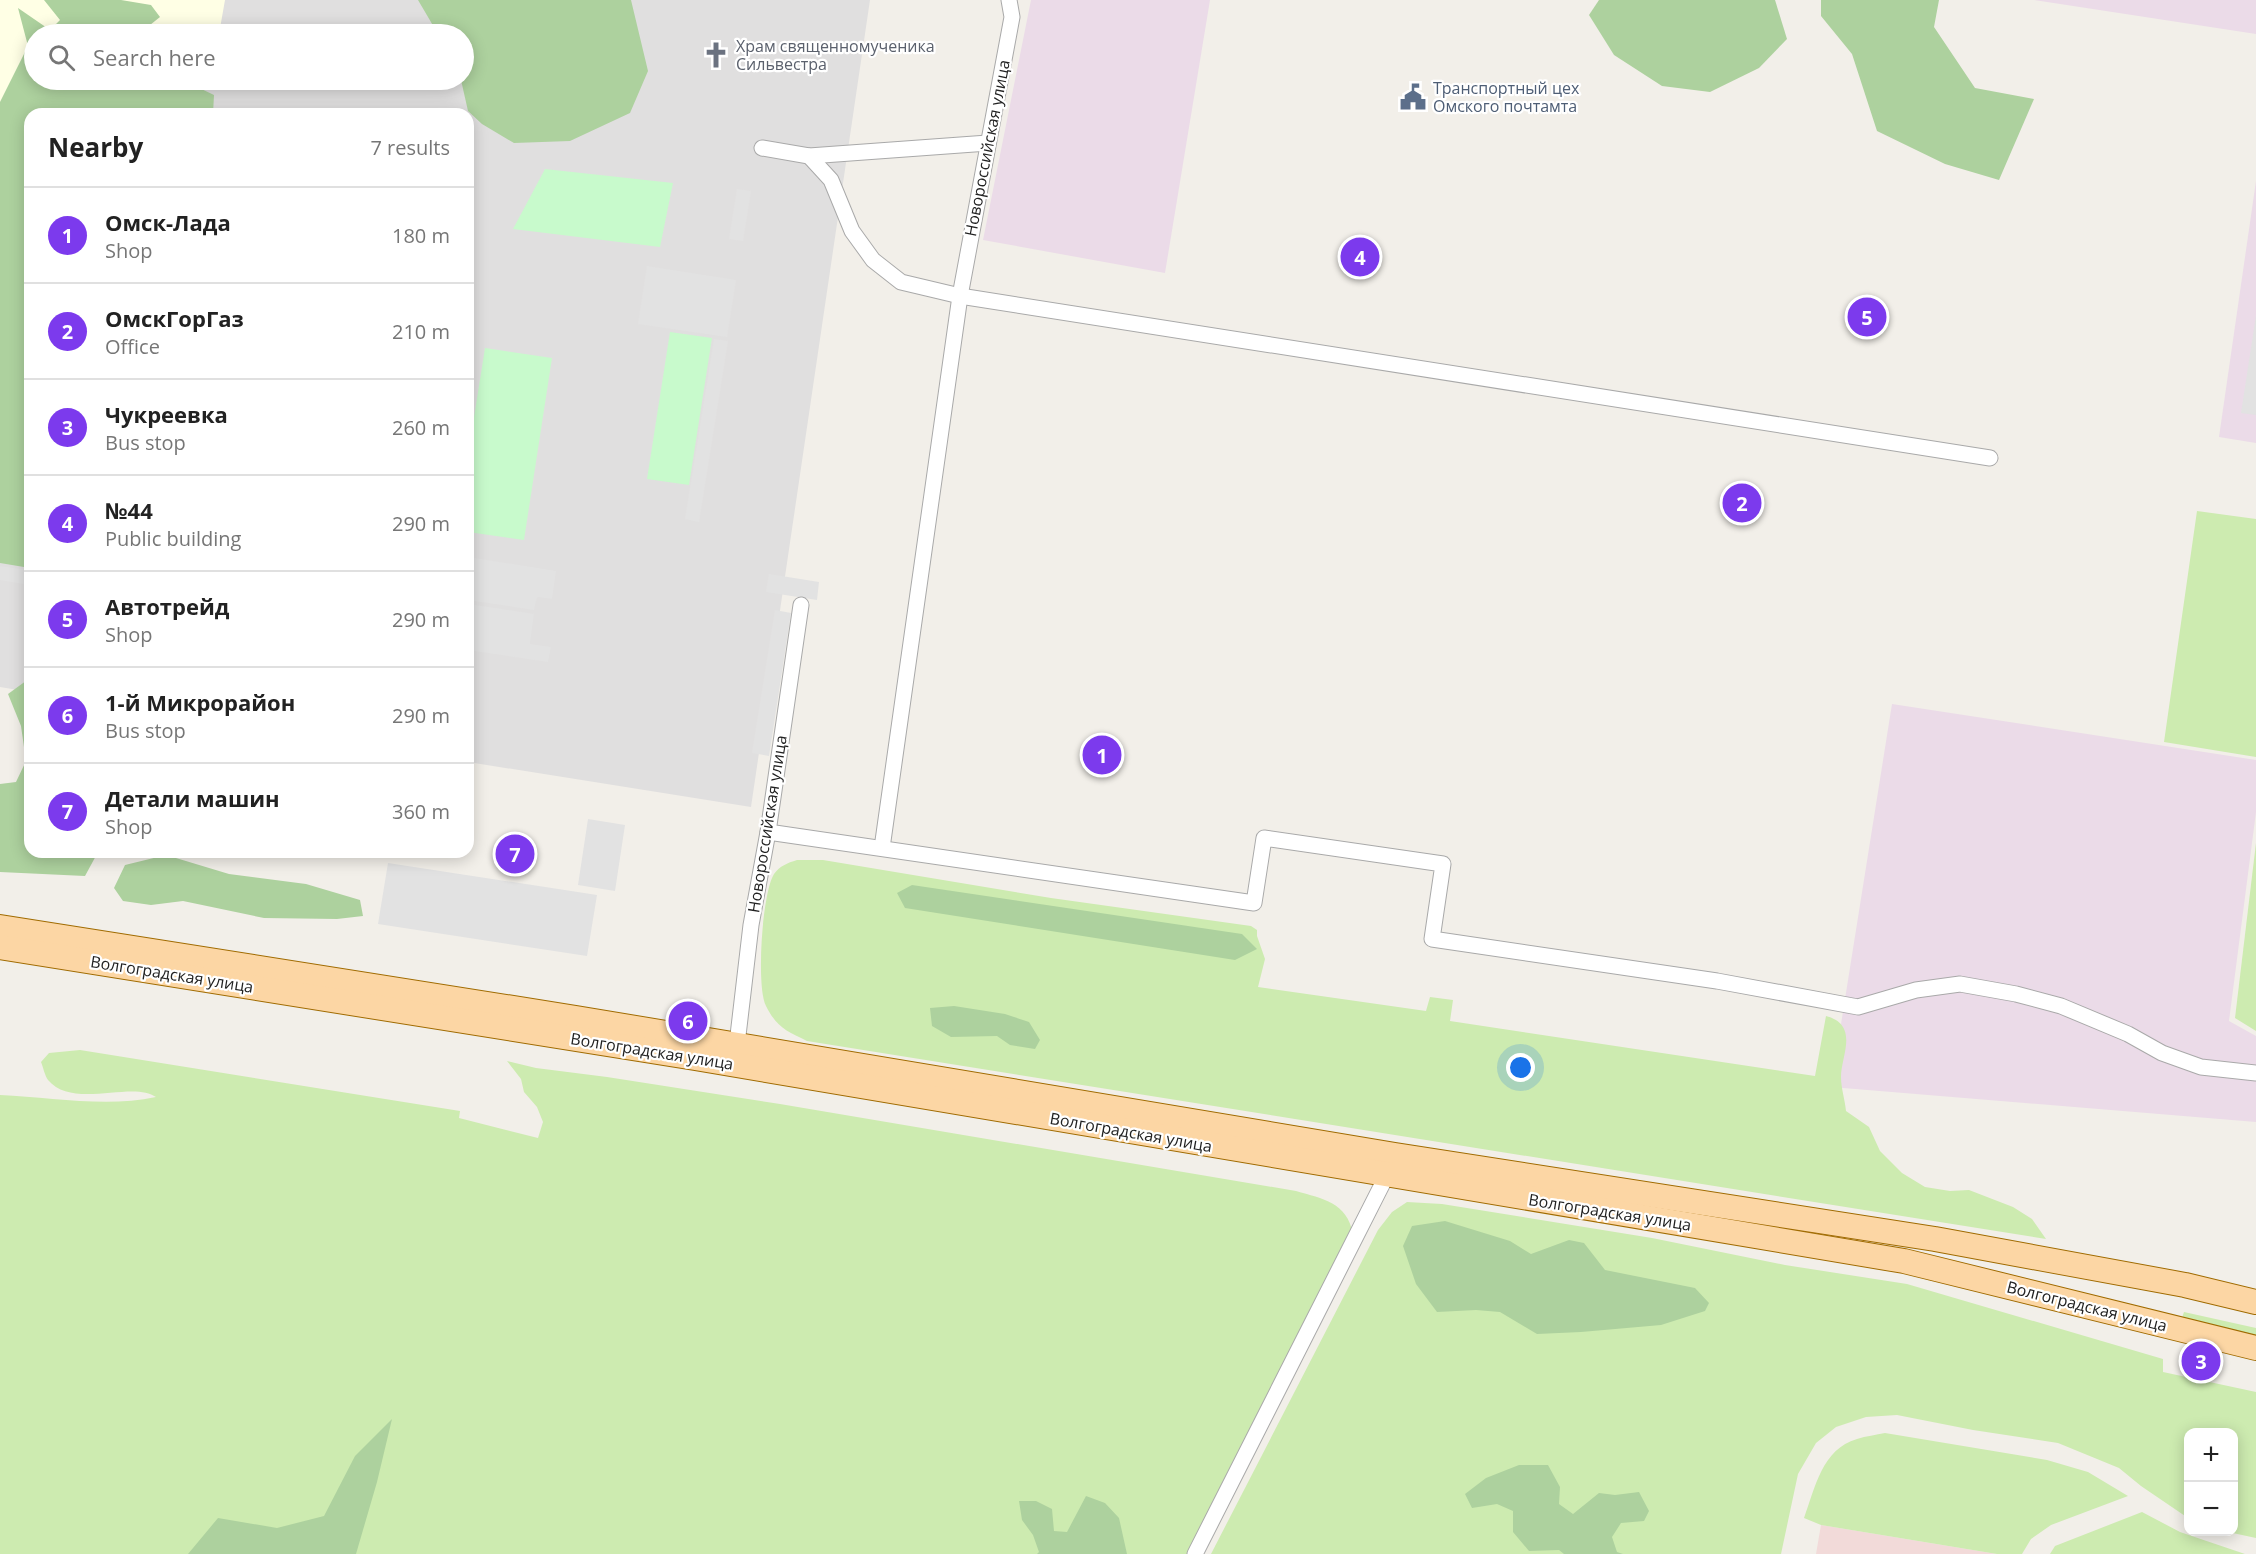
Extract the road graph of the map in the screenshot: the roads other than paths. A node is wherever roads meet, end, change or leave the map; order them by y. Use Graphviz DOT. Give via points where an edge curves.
graph roads {
  1 [pos="1009,0"];
  2 [pos="988,143"];
  3 [pos="762,148"];
  4 [pos="809,156"];
  5 [pos="960,296"];
  6 [pos="1990,458"];
  7 [pos="801,605"];
  8 [pos="768,832"];
  9 [pos="882,849"];
  10 [pos="0,927"];
  11 [pos="0,947"];
  12 [pos="737,1044"];
  13 [pos="2256,1074"];
  14 [pos="1391,1165"];
  15 [pos="2256,1302"];
  16 [pos="2256,1348"];
  17 [pos="1195,1554"];
  1 -- 2 [label="street, Новороссийская улица" via="1012,17"];
  2 -- 4 [label="street"];
  2 -- 5 [label="street, Новороссийская улица"];
  3 -- 4 [label="street"];
  4 -- 5 [label="street" via="831,180 852,231 873,260 901,282"];
  5 -- 6 [label="street"];
  5 -- 9 [label="street, Новороссийская улица"];
  7 -- 8 [label="street, Новороссийская улица"];
  8 -- 9 [label="street"];
  8 -- 12 [label="street, Новороссийская улица" via="751,925"];
  9 -- 13 [label="street" via="1254,903 1264,838 1443,864 1432,939 1717,981 1858,1007 1916,990 1960,984 2061,1006 2201,1067"];
  10 -- 12 [label="main road, Волгоградская улица"];
  11 -- 14 [label="main road, Волгоградская улица"];
  12 -- 14 [label="main road, Волгоградская улица"];
  14 -- 15 [label="main road, Волгоградская улица" via="1935,1239 2185,1285"];
  14 -- 16 [label="main road, Волгоградская улица" via="1904,1261"];
  14 -- 17 [label="street"];
}
